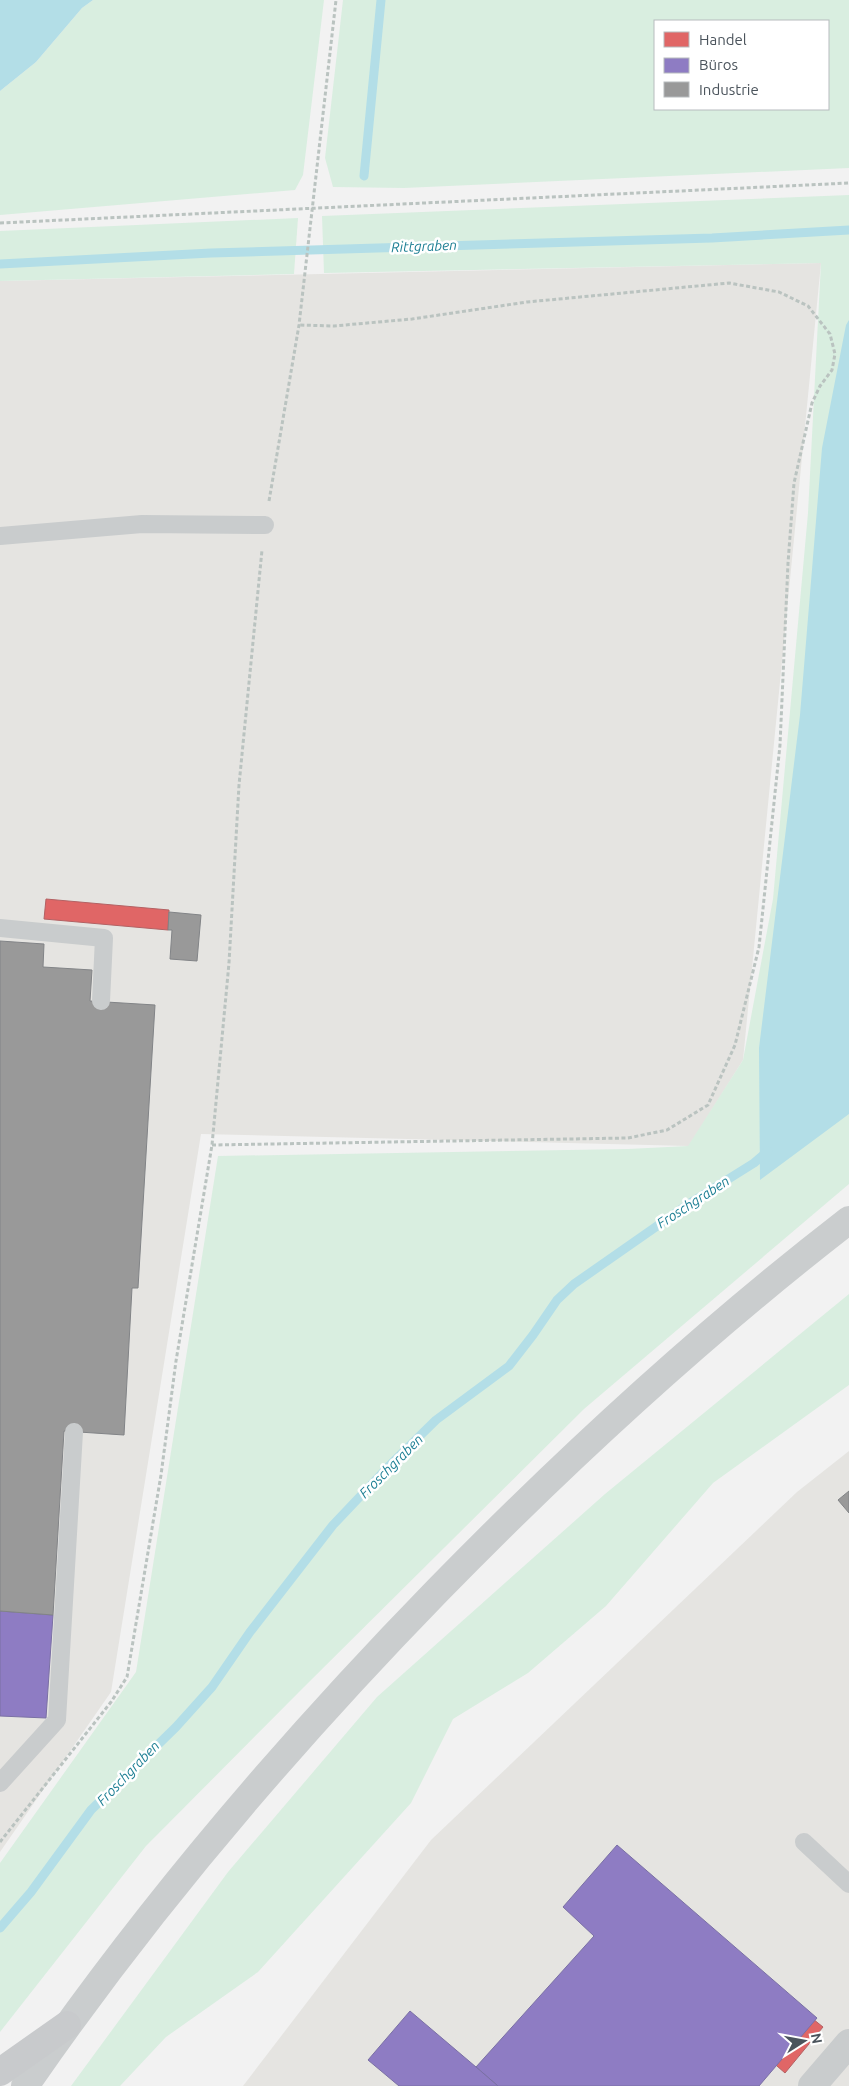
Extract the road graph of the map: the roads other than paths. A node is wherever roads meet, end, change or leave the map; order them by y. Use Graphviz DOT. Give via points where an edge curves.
graph roads {
  1 [pos="265,525"];
  2 [pos="0,536"];
  3 [pos="0,928"];
  4 [pos="101,1002"];
  5 [pos="849,1220"];
  6 [pos="74,1432"];
  7 [pos="0,1783"];
  8 [pos="804,1842"];
  9 [pos="849,1884"];
  10 [pos="67,2025"];
  11 [pos="849,2043"];
  12 [pos="0,2072"];
  13 [pos="24,2086"];
  14 [pos="812,2086"];
  1 -- 2 [label="lane" via="142,524"];
  3 -- 4 [label="lane" via="104,938"];
  5 -- 10 [label="main road" via="752,1299 590,1442 518,1509 358,1673 188,1868"];
  6 -- 7 [label="lane" via="57,1720"];
  8 -- 9 [label="lane"];
  10 -- 12 [label="main road"];
  10 -- 13 [label="main road"];
  11 -- 14 [label="street"];
}
